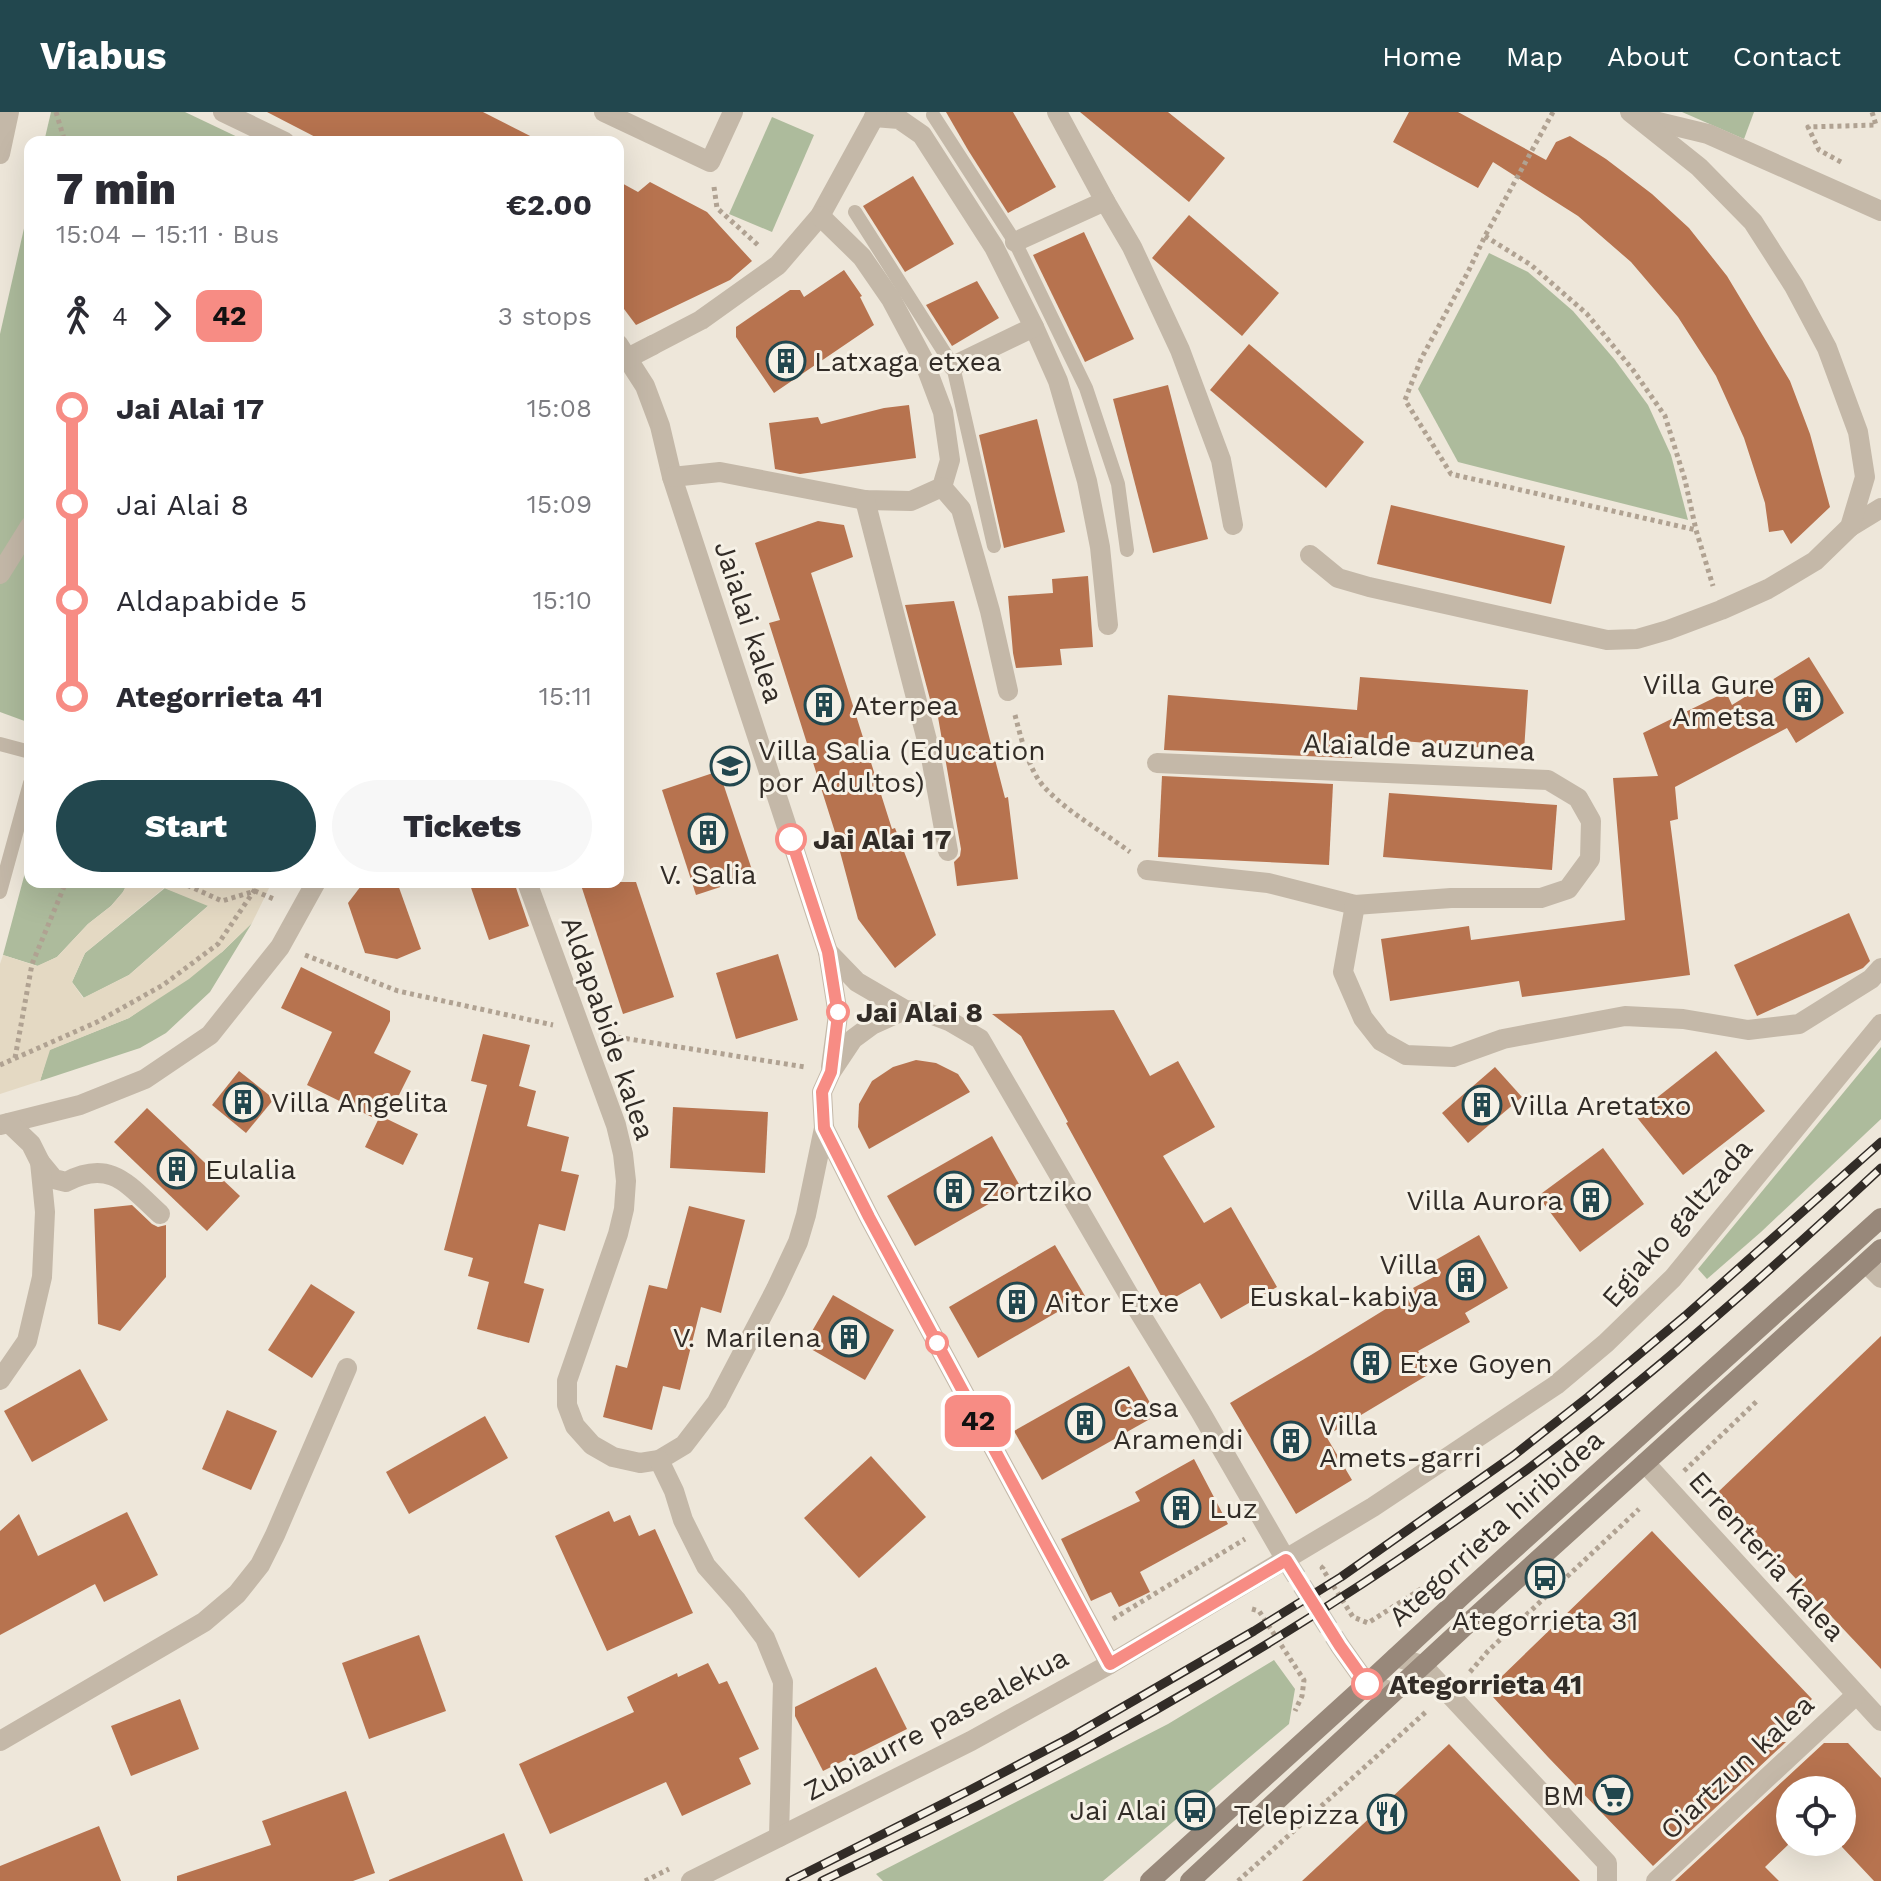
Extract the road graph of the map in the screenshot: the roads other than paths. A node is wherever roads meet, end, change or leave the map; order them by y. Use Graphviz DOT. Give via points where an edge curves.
graph roads {
  1 [pos="9,112"];
  2 [pos="223,112"];
  3 [pos="604,112"];
  4 [pos="733,112"];
  5 [pos="1057,112"];
  6 [pos="876,115"];
  7 [pos="933,115"];
  8 [pos="1634,115"];
  9 [pos="273,136"];
  10 [pos="0,154"];
  11 [pos="1105,201"];
  12 [pos="1881,211"];
  13 [pos="855,212"];
  14 [pos="820,216"];
  15 [pos="1015,242"];
  16 [pos="1034,327"];
  17 [pos="624,353"];
  18 [pos="624,360"];
  19 [pos="953,366"];
  20 [pos="672,477"];
  21 [pos="942,487"];
  22 [pos="865,500"];
  23 [pos="1881,508"];
  24 [pos="1233,525"];
  25 [pos="1850,527"];
  26 [pos="24,536"];
  27 [pos="994,546"];
  28 [pos="1127,550"];
  29 [pos="1310,555"];
  30 [pos="0,574"];
  31 [pos="1108,625"];
  32 [pos="1008,691"];
  33 [pos="0,744"];
  34 [pos="24,750"];
  35 [pos="1157,763"];
  36 [pos="24,805"];
  37 [pos="948,851"];
  38 [pos="1147,870"];
  39 [pos="313,888"];
  40 [pos="529,888"];
  41 [pos="0,892"];
  42 [pos="1355,905"];
  43 [pos="828,952"];
  44 [pos="1881,968"];
  45 [pos="905,1010"];
  46 [pos="1881,1024"];
  47 [pos="831,1072"];
  48 [pos="4,1124"];
  49 [pos="824,1128"];
  50 [pos="40,1162"];
  51 [pos="160,1214"];
  52 [pos="1881,1218"];
  53 [pos="1874,1256"];
  54 [pos="1881,1278"];
  55 [pos="347,1368"];
  56 [pos="0,1380"];
  57 [pos="659,1460"];
  58 [pos="1645,1463"];
  59 [pos="1286,1560"];
  60 [pos="1340,1646"];
  61 [pos="1396,1657"];
  62 [pos="1110,1664"];
  63 [pos="1422,1665"];
  64 [pos="1367,1684"];
  65 [pos="1393,1692"];
  66 [pos="1856,1695"];
  67 [pos="1881,1721"];
  68 [pos="0,1741"];
  69 [pos="779,1837"];
  70 [pos="691,1881"];
  71 [pos="1150,1881"];
  72 [pos="1190,1881"];
  73 [pos="1607,1881"];
  74 [pos="1656,1881"];
  1 -- 10 [label="street"];
  2 -- 9 [label="street"];
  3 -- 4 [label="street" via="710,162"];
  5 -- 11 [label="street"];
  6 -- 14 [label="street"];
  6 -- 16 [label="street" via="899,119 922,135 994,247"];
  7 -- 15 [label="lane"];
  8 -- 12 [label="street" via="1708,134"];
  8 -- 25 [label="street" via="1699,167 1753,222 1827,348 1858,432 1865,477"];
  11 -- 15 [label="street"];
  11 -- 24 [label="street" via="1180,350 1221,460"];
  13 -- 19 [label="lane"];
  14 -- 18 [label="street, bridge" via="778,265 701,320"];
  14 -- 21 [label="street" via="862,257 923,359 943,412 950,460"];
  15 -- 28 [label="lane" via="1086,388 1118,484"];
  16 -- 19 [label="street"];
  16 -- 31 [label="street" via="1058,381 1087,481"];
  17 -- 20 [label="street, Jaialai kalea" via="645,386"];
  19 -- 27 [label="lane"];
  20 -- 22 [label="street" via="720,472"];
  20 -- 43 [label="street, Jaialai kalea"];
  21 -- 22 [label="street" via="911,501"];
  21 -- 32 [label="street" via="961,509"];
  22 -- 37 [label="street" via="930,752"];
  23 -- 25 [label="street"];
  25 -- 29 [label="street" via="1815,561 1768,589 1637,639 1607,640 1369,587 1338,578"];
  26 -- 30 [label="street"];
  33 -- 34 [label="lane"];
  35 -- 42 [label="street, Alaialde auzunea" via="1548,780 1578,798 1591,821 1590,859 1568,889 1541,898"];
  36 -- 41 [label="lane"];
  38 -- 42 [label="street, Alaialde auzunea" via="1268,883"];
  39 -- 48 [label="street" via="280,947 210,1035 145,1079 80,1105"];
  40 -- 57 [label="street, Aldapabide kalea" via="616,1125 626,1181 618,1234 567,1381 567,1405 575,1426 592,1445 613,1457 640,1463"];
  42 -- 44 [label="street" via="1343,972 1363,1018 1381,1041 1406,1055 1453,1057 1503,1039 1625,1016 1748,1030 1799,1024"];
  43 -- 45 [label="street, Jaialai kalea" via="857,982"];
  43 -- 47 [label="street" via="838,1015"];
  45 -- 47 [label="street" via="853,1039"];
  45 -- 59 [label="street, Jaialai kalea" via="951,1022 980,1039"];
  46 -- 59 [label="street, Egiako galtzada" via="1673,1278 1606,1343 1556,1385"];
  47 -- 49 [label="street" via="822,1092"];
  48 -- 50 [label="street" via="31,1144"];
  49 -- 57 [label="street" via="791,1259 717,1402 684,1445"];
  49 -- 62 [label="street"];
  50 -- 51 [label="street" via="54,1179 66,1182 79,1175 119,1177"];
  50 -- 56 [label="street" via="45,1212 42,1277 27,1341"];
  52 -- 61 [label="main road, Ategorrieta hiribidea"];
  53 -- 54 [label="street"];
  53 -- 58 [label="main road, Ategorrieta hiribidea"];
  55 -- 68 [label="street" via="275,1535 237,1594 204,1622"];
  57 -- 69 [label="street" via="706,1566 765,1638 783,1682"];
  58 -- 63 [label="main road, Ategorrieta hiribidea"];
  58 -- 66 [label="street, Errenteria kalea"];
  59 -- 62 [label="street, Zubiaurre pasealekua"];
  60 -- 64 [label="street"];
  61 -- 63 [label="street"];
  61 -- 64 [label="main road, Ategorrieta hiribidea"];
  62 -- 69 [label="street, Zubiaurre pasealekua"];
  63 -- 65 [label="main road, Ategorrieta hiribidea"];
  63 -- 73 [label="street" via="1607,1863"];
  64 -- 65 [label="street"];
  64 -- 71 [label="main road, Ategorrieta hiribidea"];
  65 -- 72 [label="main road, Ategorrieta hiribidea"];
  66 -- 67 [label="street, Errenteria kalea"];
  66 -- 74 [label="street, Oiartzun kalea"];
  69 -- 70 [label="street, Zubiaurre pasealekua"];
}
